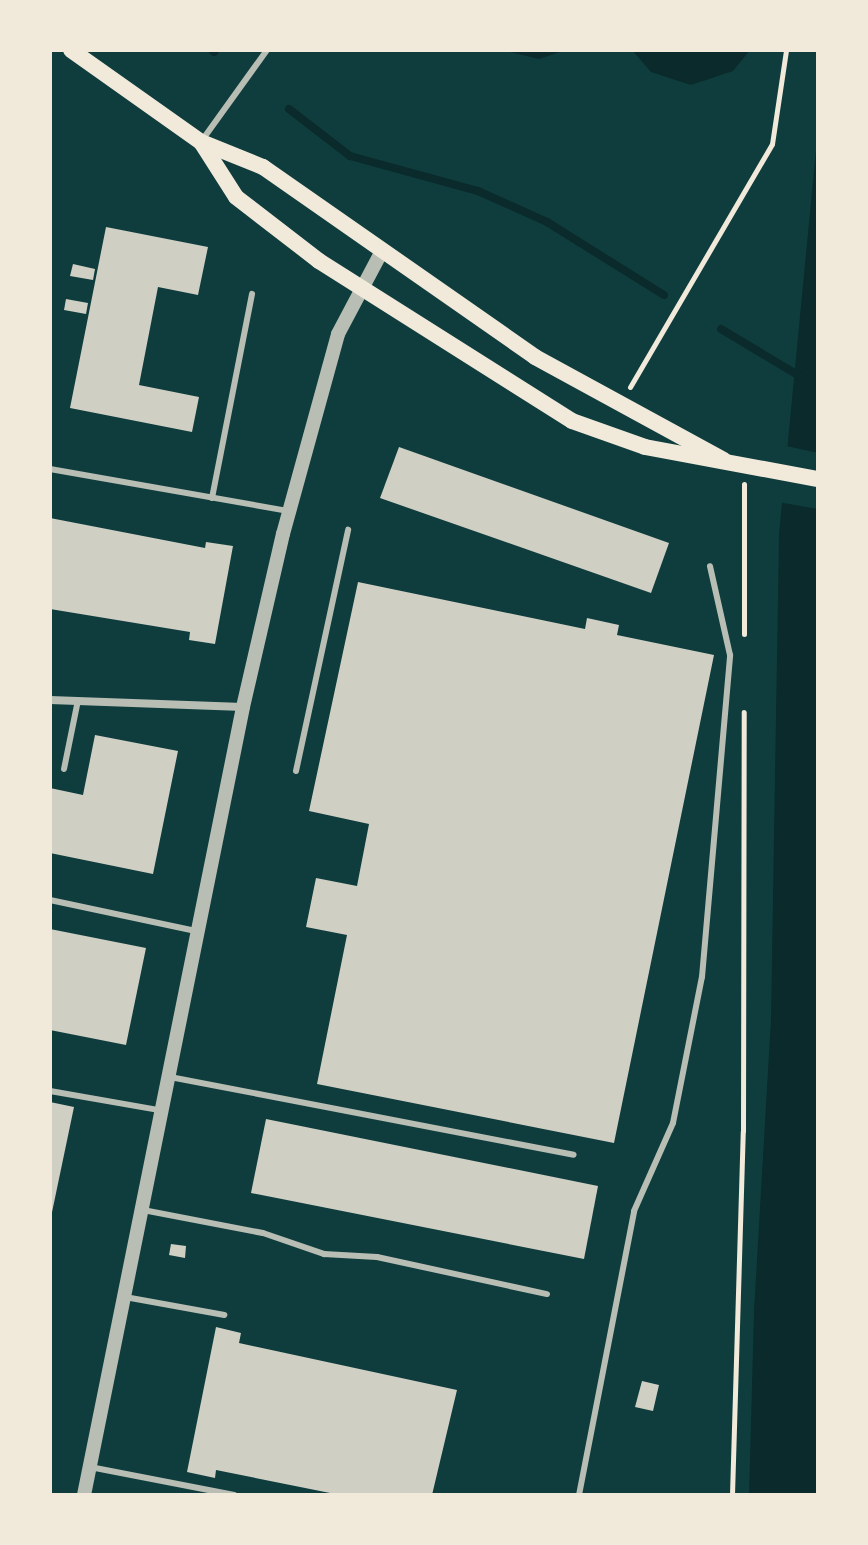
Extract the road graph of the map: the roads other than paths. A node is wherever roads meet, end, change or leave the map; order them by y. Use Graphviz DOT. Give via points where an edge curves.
graph roads {
  1 [pos="71,50"];
  2 [pos="267,50"];
  3 [pos="201,142"];
  4 [pos="382,251"];
  5 [pos="360,290"];
  6 [pos="252,294"];
  7 [pos="724,460"];
  8 [pos="50,469"];
  9 [pos="818,479"];
  10 [pos="212,498"];
  11 [pos="289,512"];
  12 [pos="348,530"];
  13 [pos="710,566"];
  14 [pos="50,700"];
  15 [pos="78,700"];
  16 [pos="243,707"];
  17 [pos="64,769"];
  18 [pos="296,771"];
  19 [pos="50,900"];
  20 [pos="199,932"];
  21 [pos="170,1077"];
  22 [pos="50,1091"];
  23 [pos="163,1111"];
  24 [pos="574,1155"];
  25 [pos="143,1210"];
  26 [pos="547,1294"];
  27 [pos="125,1297"];
  28 [pos="224,1315"];
  29 [pos="90,1467"];
  30 [pos="84,1495"];
  31 [pos="234,1495"];
  32 [pos="579,1495"];
  1 -- 3 [label="main road"];
  2 -- 3 [label="lane"];
  3 -- 4 [label="main road" via="263,167"];
  3 -- 5 [label="main road" via="236,197"];
  4 -- 5 [label="street"];
  4 -- 7 [label="main road" via="535,357"];
  5 -- 7 [label="main road" via="572,421 645,447"];
  5 -- 11 [label="street" via="327,367"];
  6 -- 10 [label="lane"];
  7 -- 9 [label="main road"];
  8 -- 10 [label="lane"];
  10 -- 11 [label="lane"];
  11 -- 16 [label="street"];
  12 -- 18 [label="lane"];
  13 -- 32 [label="lane" via="730,655 702,977 673,1123 634,1211"];
  14 -- 15 [label="street"];
  15 -- 16 [label="street" via="224,702"];
  15 -- 17 [label="lane"];
  16 -- 20 [label="street"];
  19 -- 20 [label="lane"];
  20 -- 21 [label="street"];
  21 -- 23 [label="street"];
  21 -- 24 [label="lane"];
  22 -- 23 [label="lane"];
  23 -- 25 [label="street"];
  25 -- 26 [label="lane" via="263,1233 324,1254 377,1257"];
  25 -- 27 [label="street"];
  27 -- 28 [label="lane"];
  27 -- 29 [label="street"];
  29 -- 30 [label="street"];
  29 -- 31 [label="lane"];
}
